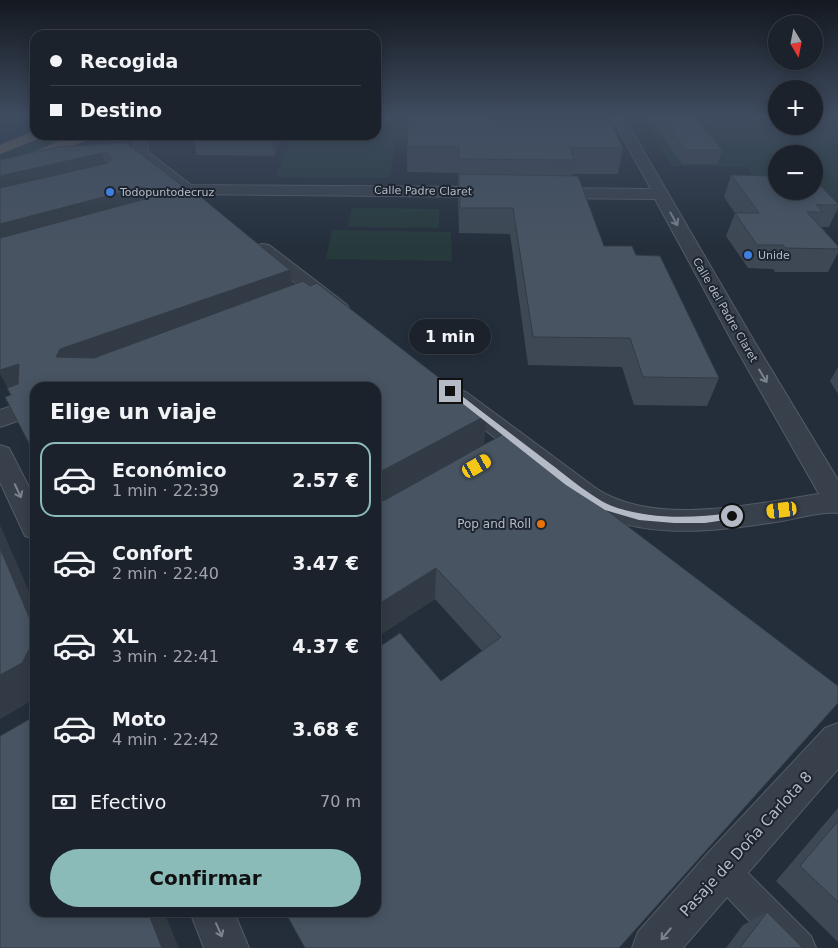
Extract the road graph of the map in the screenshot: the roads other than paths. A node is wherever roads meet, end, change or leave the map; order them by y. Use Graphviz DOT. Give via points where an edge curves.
graph roads {
  1 [pos="22,160"];
  2 [pos="150,160"];
  3 [pos="641,160"];
  4 [pos="0,167"];
  5 [pos="186,188"];
  6 [pos="511,192"];
  7 [pos="531,192"];
  8 [pos="660,194"];
  9 [pos="215,211"];
  10 [pos="245,234"];
  11 [pos="328,300"];
  12 [pos="301,306"];
  13 [pos="352,318"];
  14 [pos="440,383"];
  15 [pos="30,408"];
  16 [pos="0,419"];
  17 [pos="512,436"];
  18 [pos="0,454"];
  19 [pos="494,456"];
  20 [pos="838,503"];
  21 [pos="30,517"];
  22 [pos="838,741"];
  23 [pos="722,869"];
  24 [pos="214,917"];
  25 [pos="228,948"];
  26 [pos="654,948"];
  27 [pos="799,948"];
  1 -- 4 [label="highway"];
  2 -- 5 [label="street"];
  3 -- 8 [label="street, Calle del Padre Claret"];
  5 -- 6 [label="street, Calle Padre Claret"];
  5 -- 9 [label="street"];
  7 -- 8 [label="street"];
  8 -- 20 [label="street, Calle del Padre Claret, one-way"];
  10 -- 11 [label="street"];
  11 -- 12 [label="street"];
  11 -- 13 [label="street"];
  14 -- 17 [label="street"];
  15 -- 16 [label="street"];
  17 -- 19 [label="street"];
  17 -- 20 [label="street" via="587,496 608,508 639,517 705,520"];
  18 -- 21 [label="street, one-way"];
  22 -- 23 [label="street, Pasaje de Doña Carlota 8"];
  23 -- 26 [label="street, Pasaje de Doña Carlota 8, one-way"];
  23 -- 27 [label="street"];
  24 -- 25 [label="street, one-way"];
}
